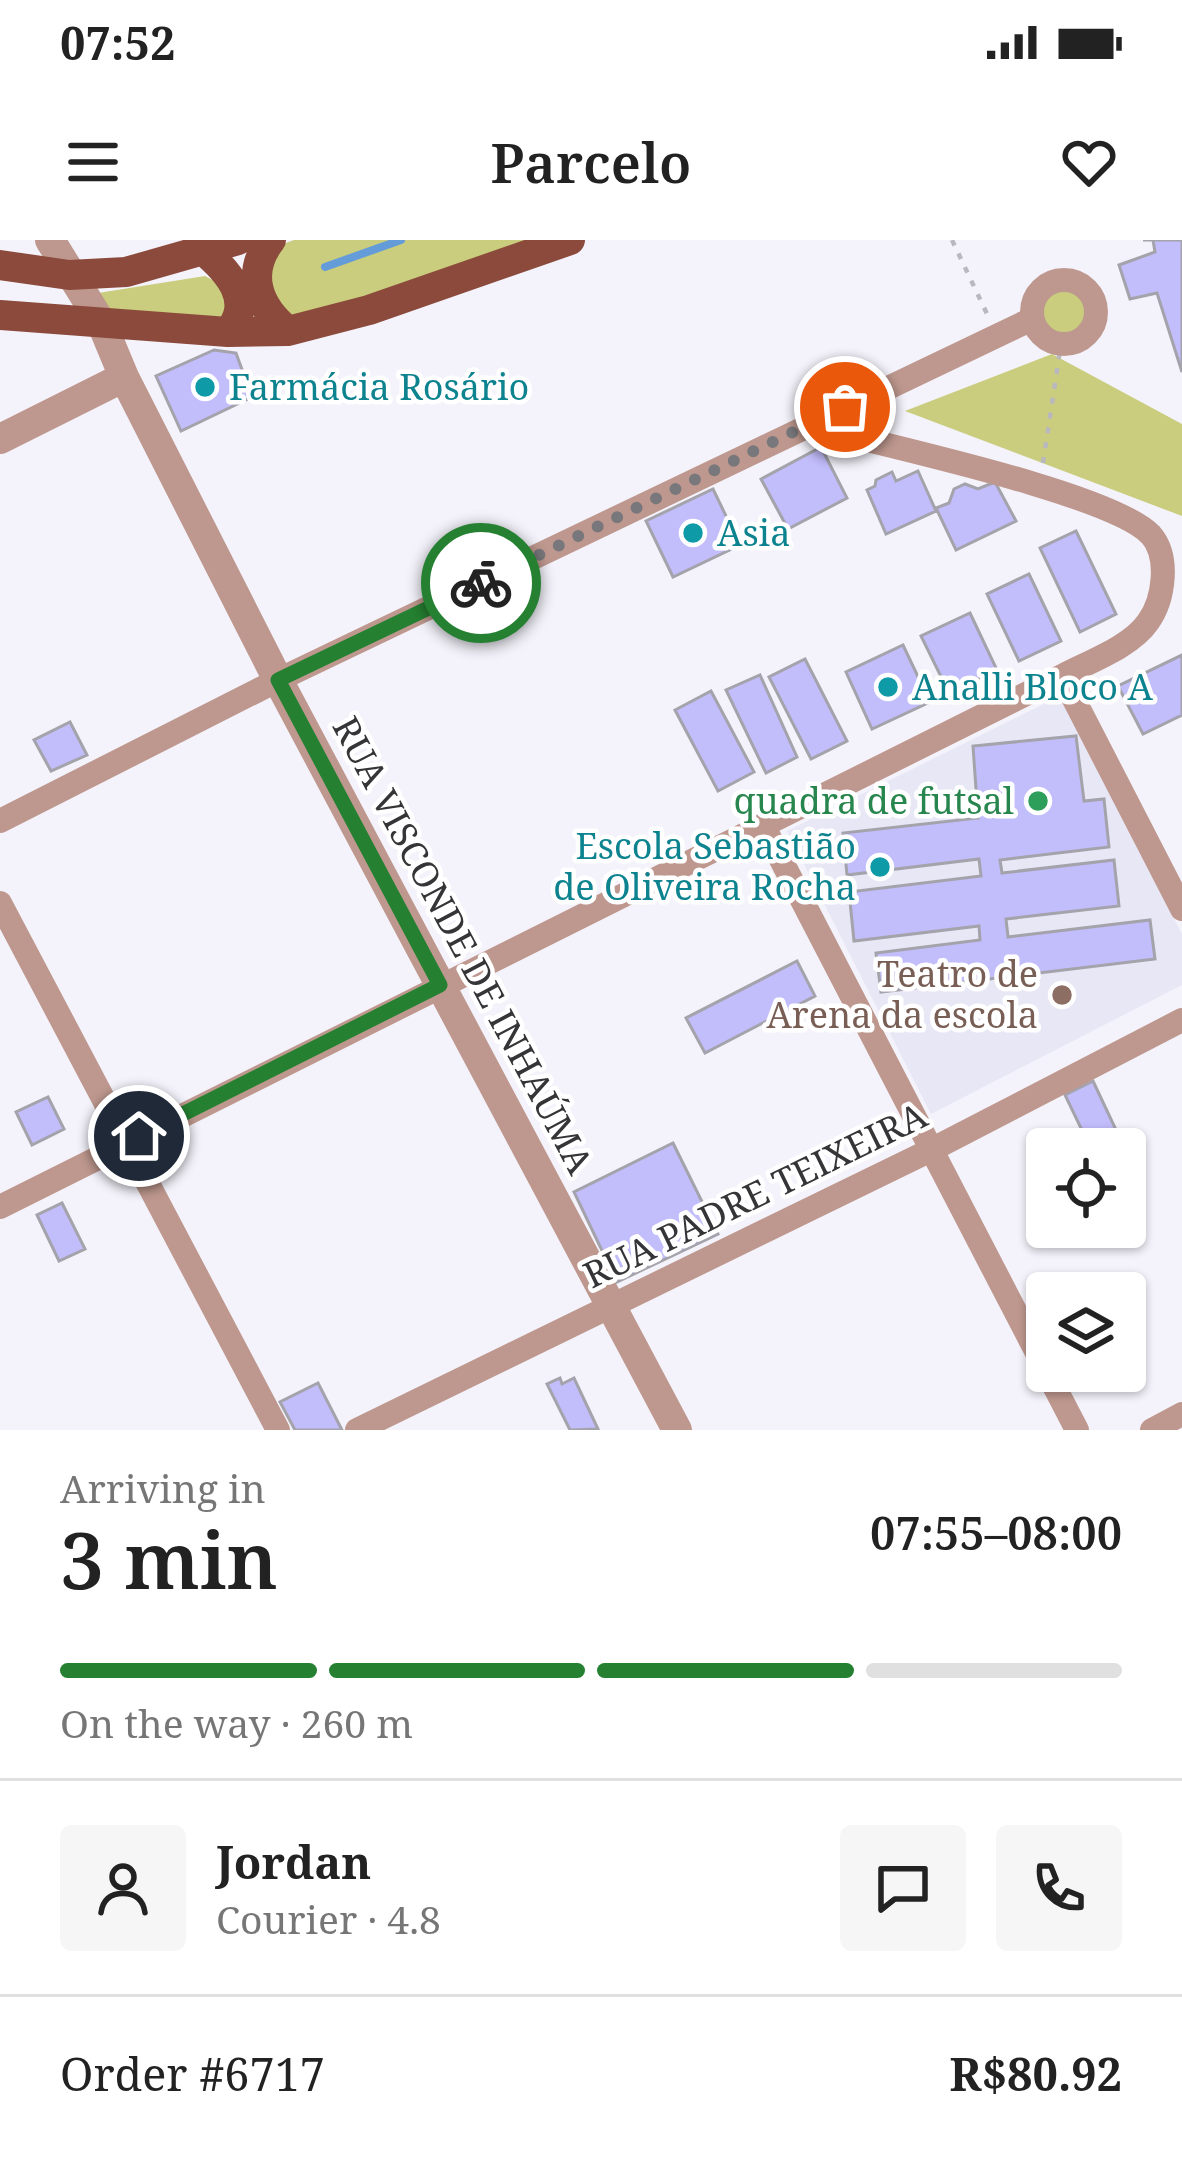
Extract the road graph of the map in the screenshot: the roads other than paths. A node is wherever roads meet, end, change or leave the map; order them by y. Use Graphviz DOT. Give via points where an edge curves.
graph roads {
  1 [pos="50,240"];
  2 [pos="238,240"];
  3 [pos="271,240"];
  4 [pos="570,240"];
  5 [pos="204,250"];
  6 [pos="0,265"];
  7 [pos="69,275"];
  8 [pos="0,315"];
  9 [pos="1033,319"];
  10 [pos="102,324"];
  11 [pos="289,331"];
  12 [pos="228,332"];
  13 [pos="124,377"];
  14 [pos="807,425"];
  15 [pos="0,439"];
  16 [pos="1062,676"];
  17 [pos="278,680"];
  18 [pos="0,821"];
  19 [pos="764,825"];
  20 [pos="0,903"];
  21 [pos="1182,909"];
  22 [pos="440,985"];
  23 [pos="1182,1020"];
  24 [pos="124,1143"];
  25 [pos="931,1150"];
  26 [pos="0,1207"];
  27 [pos="611,1305"];
  28 [pos="1182,1414"];
  29 [pos="278,1430"];
  30 [pos="357,1430"];
  31 [pos="676,1430"];
  32 [pos="1078,1430"];
  33 [pos="1152,1430"];
  1 -- 7 [label="street, RUA VISCONDE DE INHAÚMA"];
  2 -- 5 [label="main road"];
  3 -- 11 [label="main road" via="259,257 258,295"];
  4 -- 11 [label="main road"];
  5 -- 7 [label="main road" via="126,272"];
  5 -- 12 [label="main road" via="239,293 238,321"];
  6 -- 7 [label="main road"];
  7 -- 10 [label="street, RUA VISCONDE DE INHAÚMA"];
  8 -- 10 [label="main road"];
  9 -- 9 [label="street" via="1035,298 1050,283 1071,280 1089,291 1096,311 1090,331 1072,343 1043,336"];
  9 -- 14 [label="street"];
  10 -- 12 [label="main road"];
  10 -- 13 [label="street, RUA VISCONDE DE INHAÚMA"];
  11 -- 12 [label="main road"];
  13 -- 15 [label="street"];
  13 -- 17 [label="street, RUA VISCONDE DE INHAÚMA"];
  14 -- 16 [label="street" via="1039,486 1148,531 1163,565 1147,625"];
  14 -- 17 [label="street"];
  16 -- 19 [label="street"];
  16 -- 21 [label="street"];
  17 -- 18 [label="street"];
  17 -- 22 [label="street, RUA VISCONDE DE INHAÚMA"];
  19 -- 22 [label="street"];
  19 -- 25 [label="street"];
  20 -- 24 [label="street"];
  22 -- 24 [label="street"];
  22 -- 27 [label="street, RUA VISCONDE DE INHAÚMA"];
  23 -- 25 [label="street, RUA PADRE TEIXEIRA"];
  24 -- 26 [label="street"];
  24 -- 29 [label="street"];
  25 -- 27 [label="street, RUA PADRE TEIXEIRA"];
  25 -- 32 [label="street"];
  27 -- 30 [label="street, RUA PADRE TEIXEIRA"];
  27 -- 31 [label="street, RUA VISCONDE DE INHAÚMA"];
  28 -- 33 [label="street"];
}
